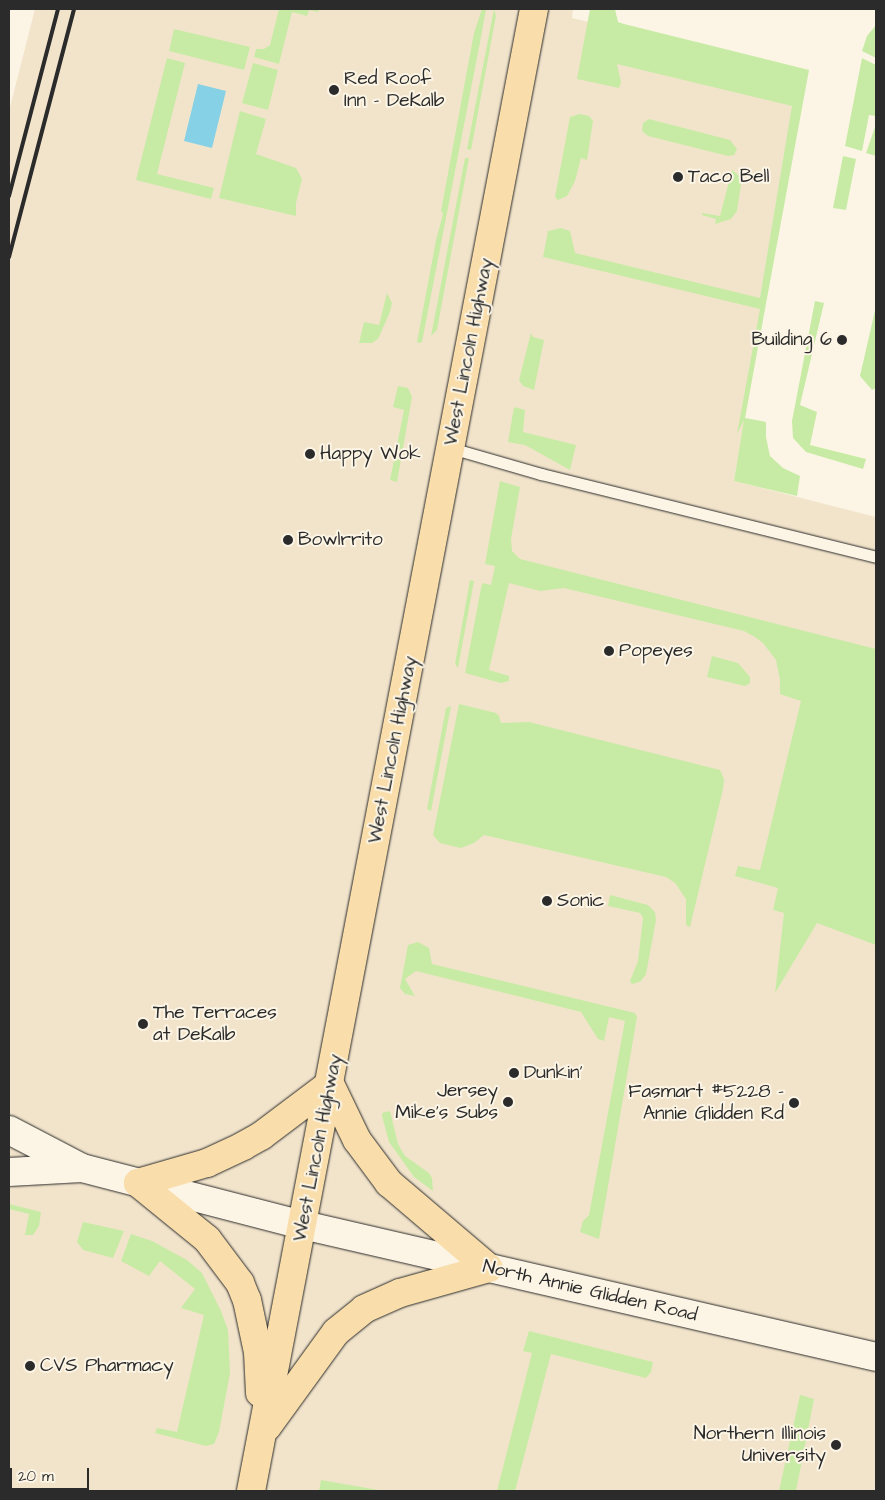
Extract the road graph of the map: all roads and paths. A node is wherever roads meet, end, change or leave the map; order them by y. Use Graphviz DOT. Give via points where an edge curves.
graph roads {
  1 [pos="534,9"];
  2 [pos="451,448"];
  3 [pos="876,557"];
  4 [pos="330,1084"];
  5 [pos="9,1130"];
  6 [pos="82,1168"];
  7 [pos="9,1172"];
  8 [pos="138,1183"];
  9 [pos="303,1225"];
  10 [pos="489,1268"];
  11 [pos="876,1357"];
  12 [pos="262,1434"];
  13 [pos="251,1491"];
  1 -- 2 [label="main road, West Lincoln Highway"];
  2 -- 3 [label="lane" via="541,474"];
  2 -- 4 [label="main road, West Lincoln Highway"];
  4 -- 8 [label="main road" via="243,1146 207,1163"];
  4 -- 9 [label="main road, West Lincoln Highway"];
  4 -- 10 [label="main road" via="357,1140 389,1183"];
  5 -- 6 [label="main road"];
  6 -- 7 [label="main road"];
  6 -- 8 [label="main road, North Annie Glidden Road"];
  8 -- 9 [label="main road, North Annie Glidden Road"];
  8 -- 12 [label="main road" via="207,1239 240,1283 258,1352"];
  9 -- 10 [label="main road, North Annie Glidden Road"];
  9 -- 12 [label="main road, West Lincoln Highway"];
  10 -- 11 [label="main road, North Annie Glidden Road"];
  10 -- 12 [label="main road" via="400,1293 364,1309 336,1332"];
  12 -- 13 [label="main road, West Lincoln Highway"];
}
